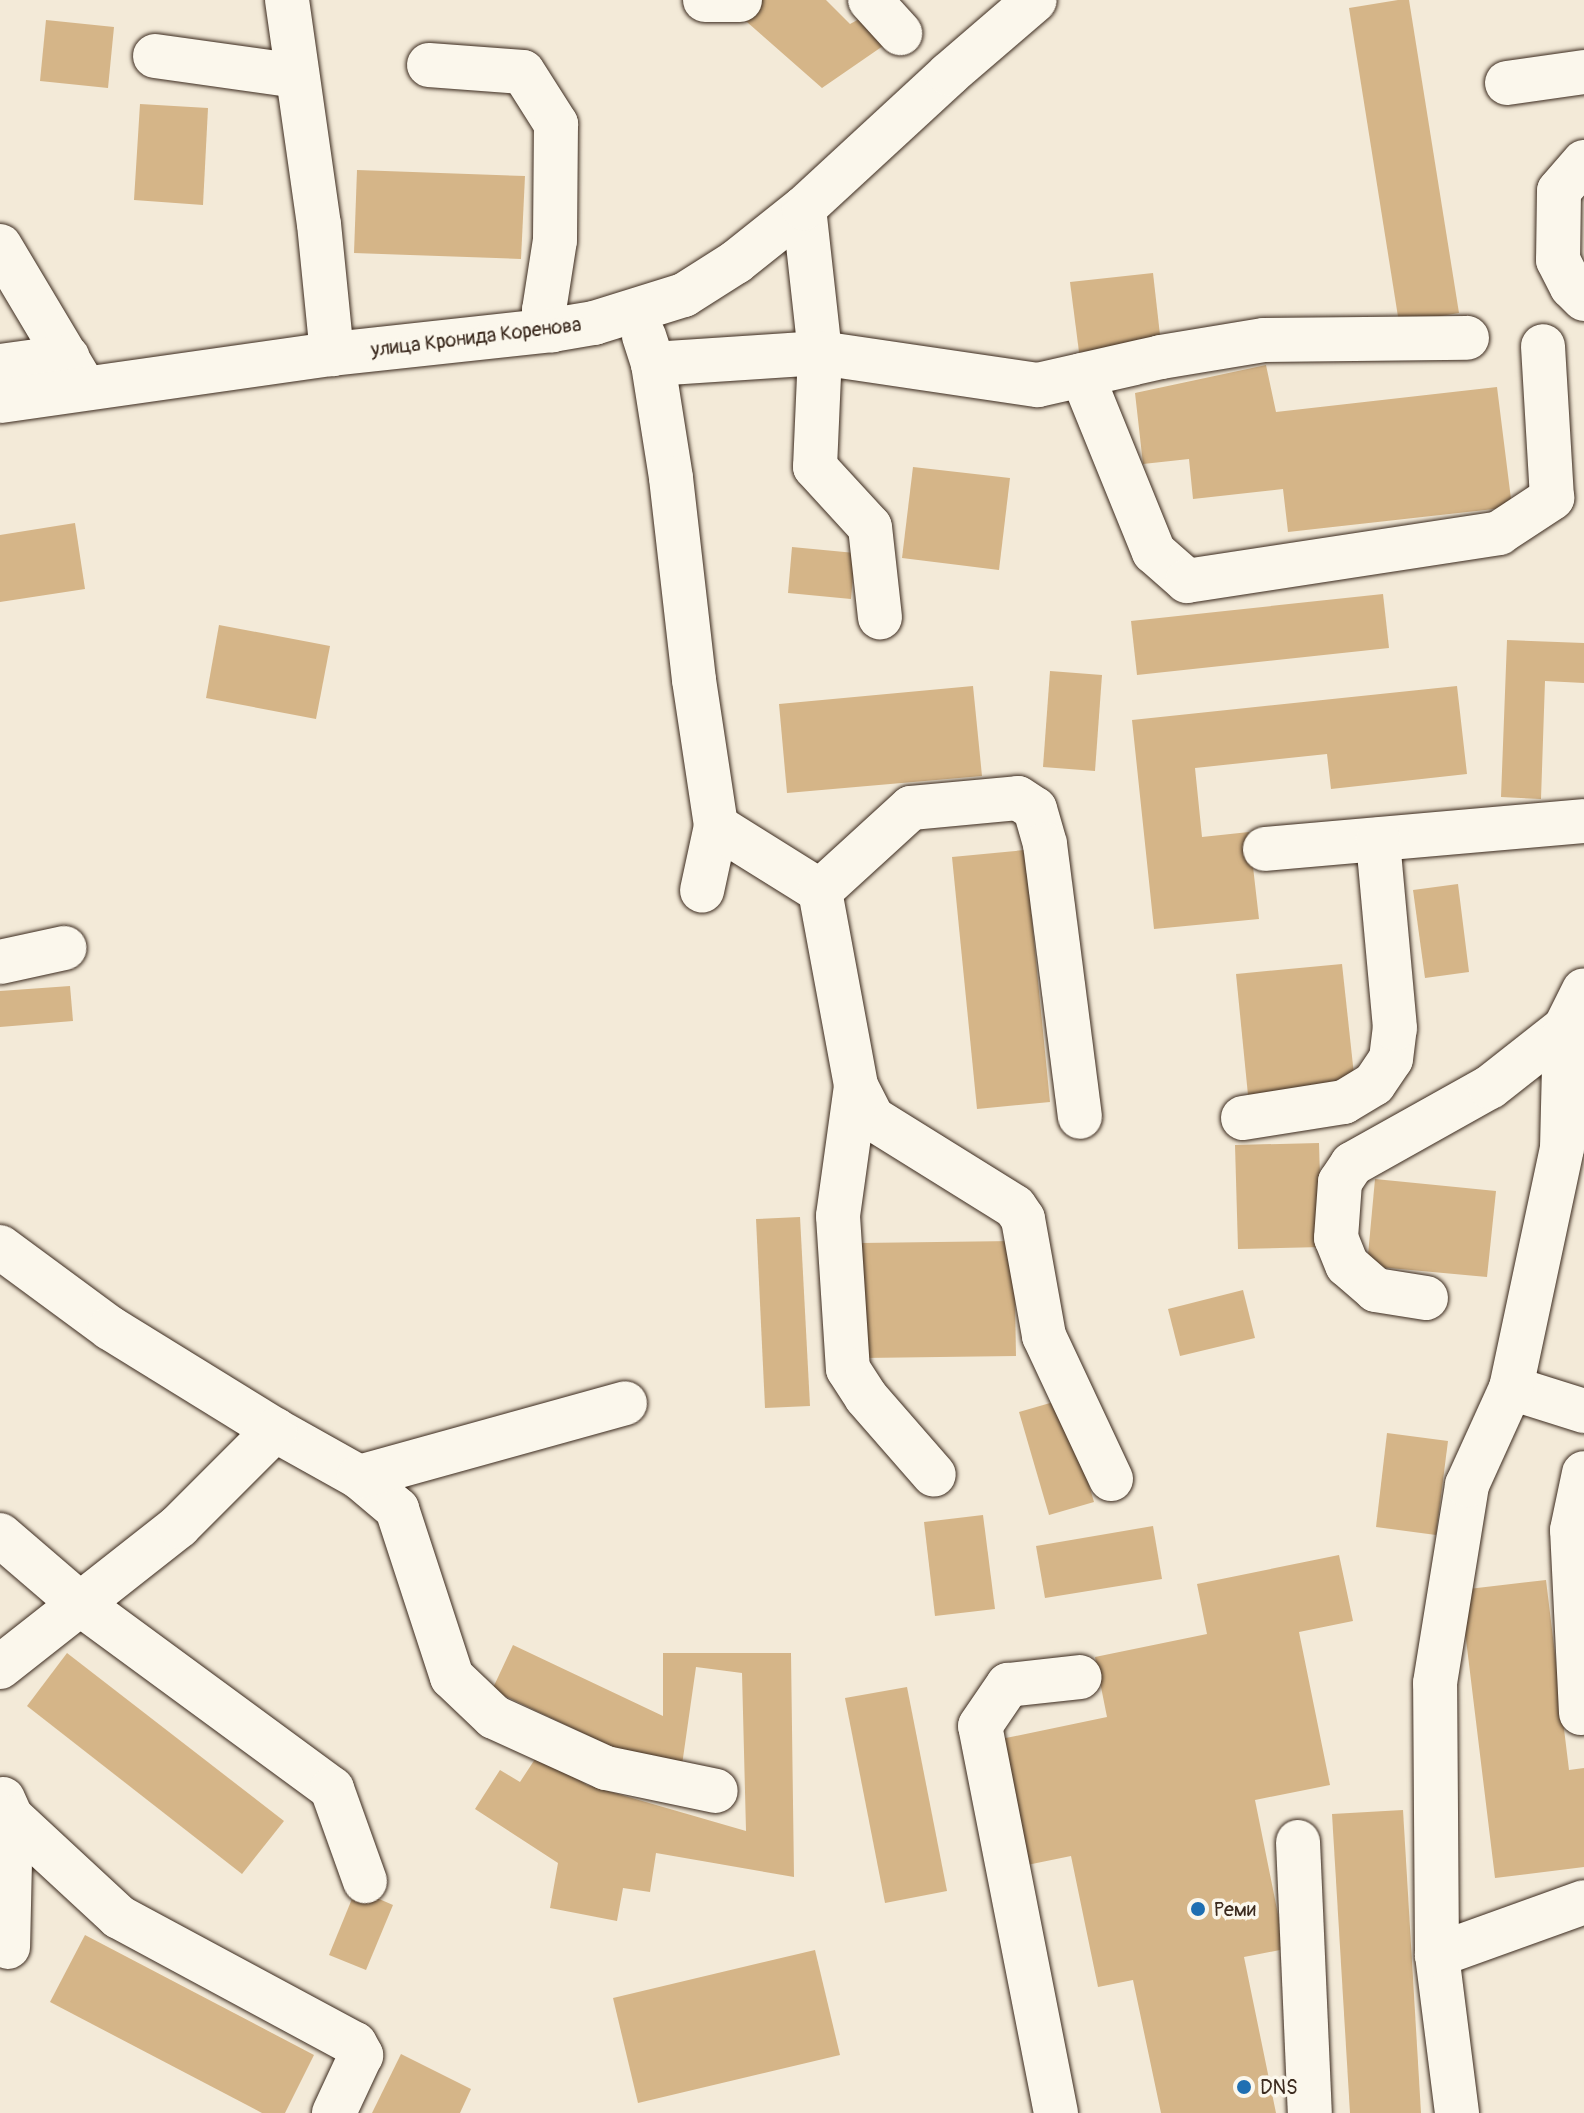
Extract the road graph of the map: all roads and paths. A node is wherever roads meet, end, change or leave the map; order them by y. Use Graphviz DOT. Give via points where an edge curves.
graph roads {
  1 [pos="287,0"];
  2 [pos="705,0"];
  3 [pos="740,0"];
  4 [pos="870,0"];
  5 [pos="1035,0"];
  6 [pos="900,33"];
  7 [pos="155,56"];
  8 [pos="429,65"];
  9 [pos="1584,72"];
  10 [pos="297,76"];
  11 [pos="1507,83"];
  12 [pos="1584,162"];
  13 [pos="804,208"];
  14 [pos="0,247"];
  15 [pos="1584,299"];
  16 [pos="636,311"];
  17 [pos="552,330"];
  18 [pos="1467,338"];
  19 [pos="1543,346"];
  20 [pos="820,353"];
  21 [pos="332,354"];
  22 [pos="653,364"];
  23 [pos="0,366"];
  24 [pos="75,372"];
  25 [pos="1082,375"];
  26 [pos="0,401"];
  27 [pos="880,617"];
  28 [pos="1584,821"];
  29 [pos="716,826"];
  30 [pos="1378,840"];
  31 [pos="1265,849"];
  32 [pos="702,891"];
  33 [pos="820,891"];
  34 [pos="64,948"];
  35 [pos="0,962"];
  36 [pos="1575,1009"];
  37 [pos="856,1086"];
  38 [pos="1080,1117"];
  39 [pos="1243,1118"];
  40 [pos="1573,1141"];
  41 [pos="0,1247"];
  42 [pos="1426,1298"];
  43 [pos="1511,1388"];
  44 [pos="625,1403"];
  45 [pos="1584,1411"];
  46 [pos="275,1430"];
  47 [pos="1584,1473"];
  48 [pos="934,1475"];
  49 [pos="359,1477"];
  50 [pos="1111,1479"];
  51 [pos="0,1535"];
  52 [pos="79,1603"];
  53 [pos="0,1667"];
  54 [pos="1080,1677"];
  55 [pos="1581,1713"];
  56 [pos="716,1791"];
  57 [pos="6,1805"];
  58 [pos="1298,1842"];
  59 [pos="365,1881"];
  60 [pos="1584,1902"];
  61 [pos="8,1947"];
  62 [pos="1437,1955"];
  63 [pos="334,2113"];
  64 [pos="1056,2113"];
  65 [pos="1310,2113"];
  66 [pos="1457,2113"];
  1 -- 10 [label="street"];
  2 -- 3 [label="street"];
  4 -- 6 [label="street"];
  5 -- 13 [label="street, улица Кронида Коренова"];
  7 -- 10 [label="street"];
  8 -- 17 [label="street" via="523,72 556,124 555,240 544,310"];
  9 -- 11 [label="street"];
  10 -- 21 [label="street"];
  12 -- 15 [label="street" via="1559,191 1558,260"];
  13 -- 16 [label="street, улица Кронида Коренова" via="684,295"];
  13 -- 20 [label="street"];
  14 -- 24 [label="street"];
  16 -- 17 [label="street, улица Кронида Коренова"];
  16 -- 22 [label="street"];
  17 -- 21 [label="street, улица Кронида Коренова"];
  18 -- 25 [label="street" via="1264,340"];
  19 -- 25 [label="street" via="1552,498 1499,533 1187,581 1154,552"];
  20 -- 22 [label="street"];
  20 -- 25 [label="street" via="1038,385"];
  20 -- 27 [label="street" via="815,467 870,527"];
  21 -- 24 [label="street, улица Кронида Коренова"];
  22 -- 29 [label="street"];
  23 -- 24 [label="street"];
  24 -- 26 [label="street, улица Кронида Коренова"];
  28 -- 30 [label="street"];
  29 -- 32 [label="street"];
  29 -- 33 [label="street"];
  30 -- 31 [label="street"];
  30 -- 39 [label="street" via="1395,1028 1391,1059 1374,1084 1344,1102"];
  33 -- 37 [label="street"];
  33 -- 38 [label="street" via="911,808 1018,798 1035,809 1045,844"];
  34 -- 35 [label="street"];
  36 -- 40 [label="street"];
  36 -- 42 [label="street" via="1490,1087 1352,1164 1340,1182 1336,1238 1347,1265 1376,1290"];
  37 -- 48 [label="street" via="838,1216 848,1369"];
  37 -- 50 [label="street" via="872,1118 1015,1207 1023,1219 1044,1336"];
  40 -- 43 [label="street"];
  41 -- 46 [label="street" via="110,1328"];
  43 -- 45 [label="street"];
  43 -- 62 [label="street" via="1467,1485 1435,1683"];
  44 -- 49 [label="street"];
  46 -- 49 [label="street"];
  46 -- 52 [label="street" via="179,1526"];
  47 -- 55 [label="street" via="1572,1530"];
  49 -- 56 [label="street" via="397,1509 452,1677 494,1717 606,1768"];
  51 -- 52 [label="street"];
  52 -- 53 [label="street"];
  52 -- 59 [label="street" via="332,1789"];
  54 -- 64 [label="street" via="1008,1685 980,1726"];
  57 -- 61 [label="street"];
  57 -- 63 [label="street" via="119,1917 355,2044 361,2055"];
  58 -- 65 [label="street"];
  60 -- 62 [label="street"];
  62 -- 66 [label="street"];
}
